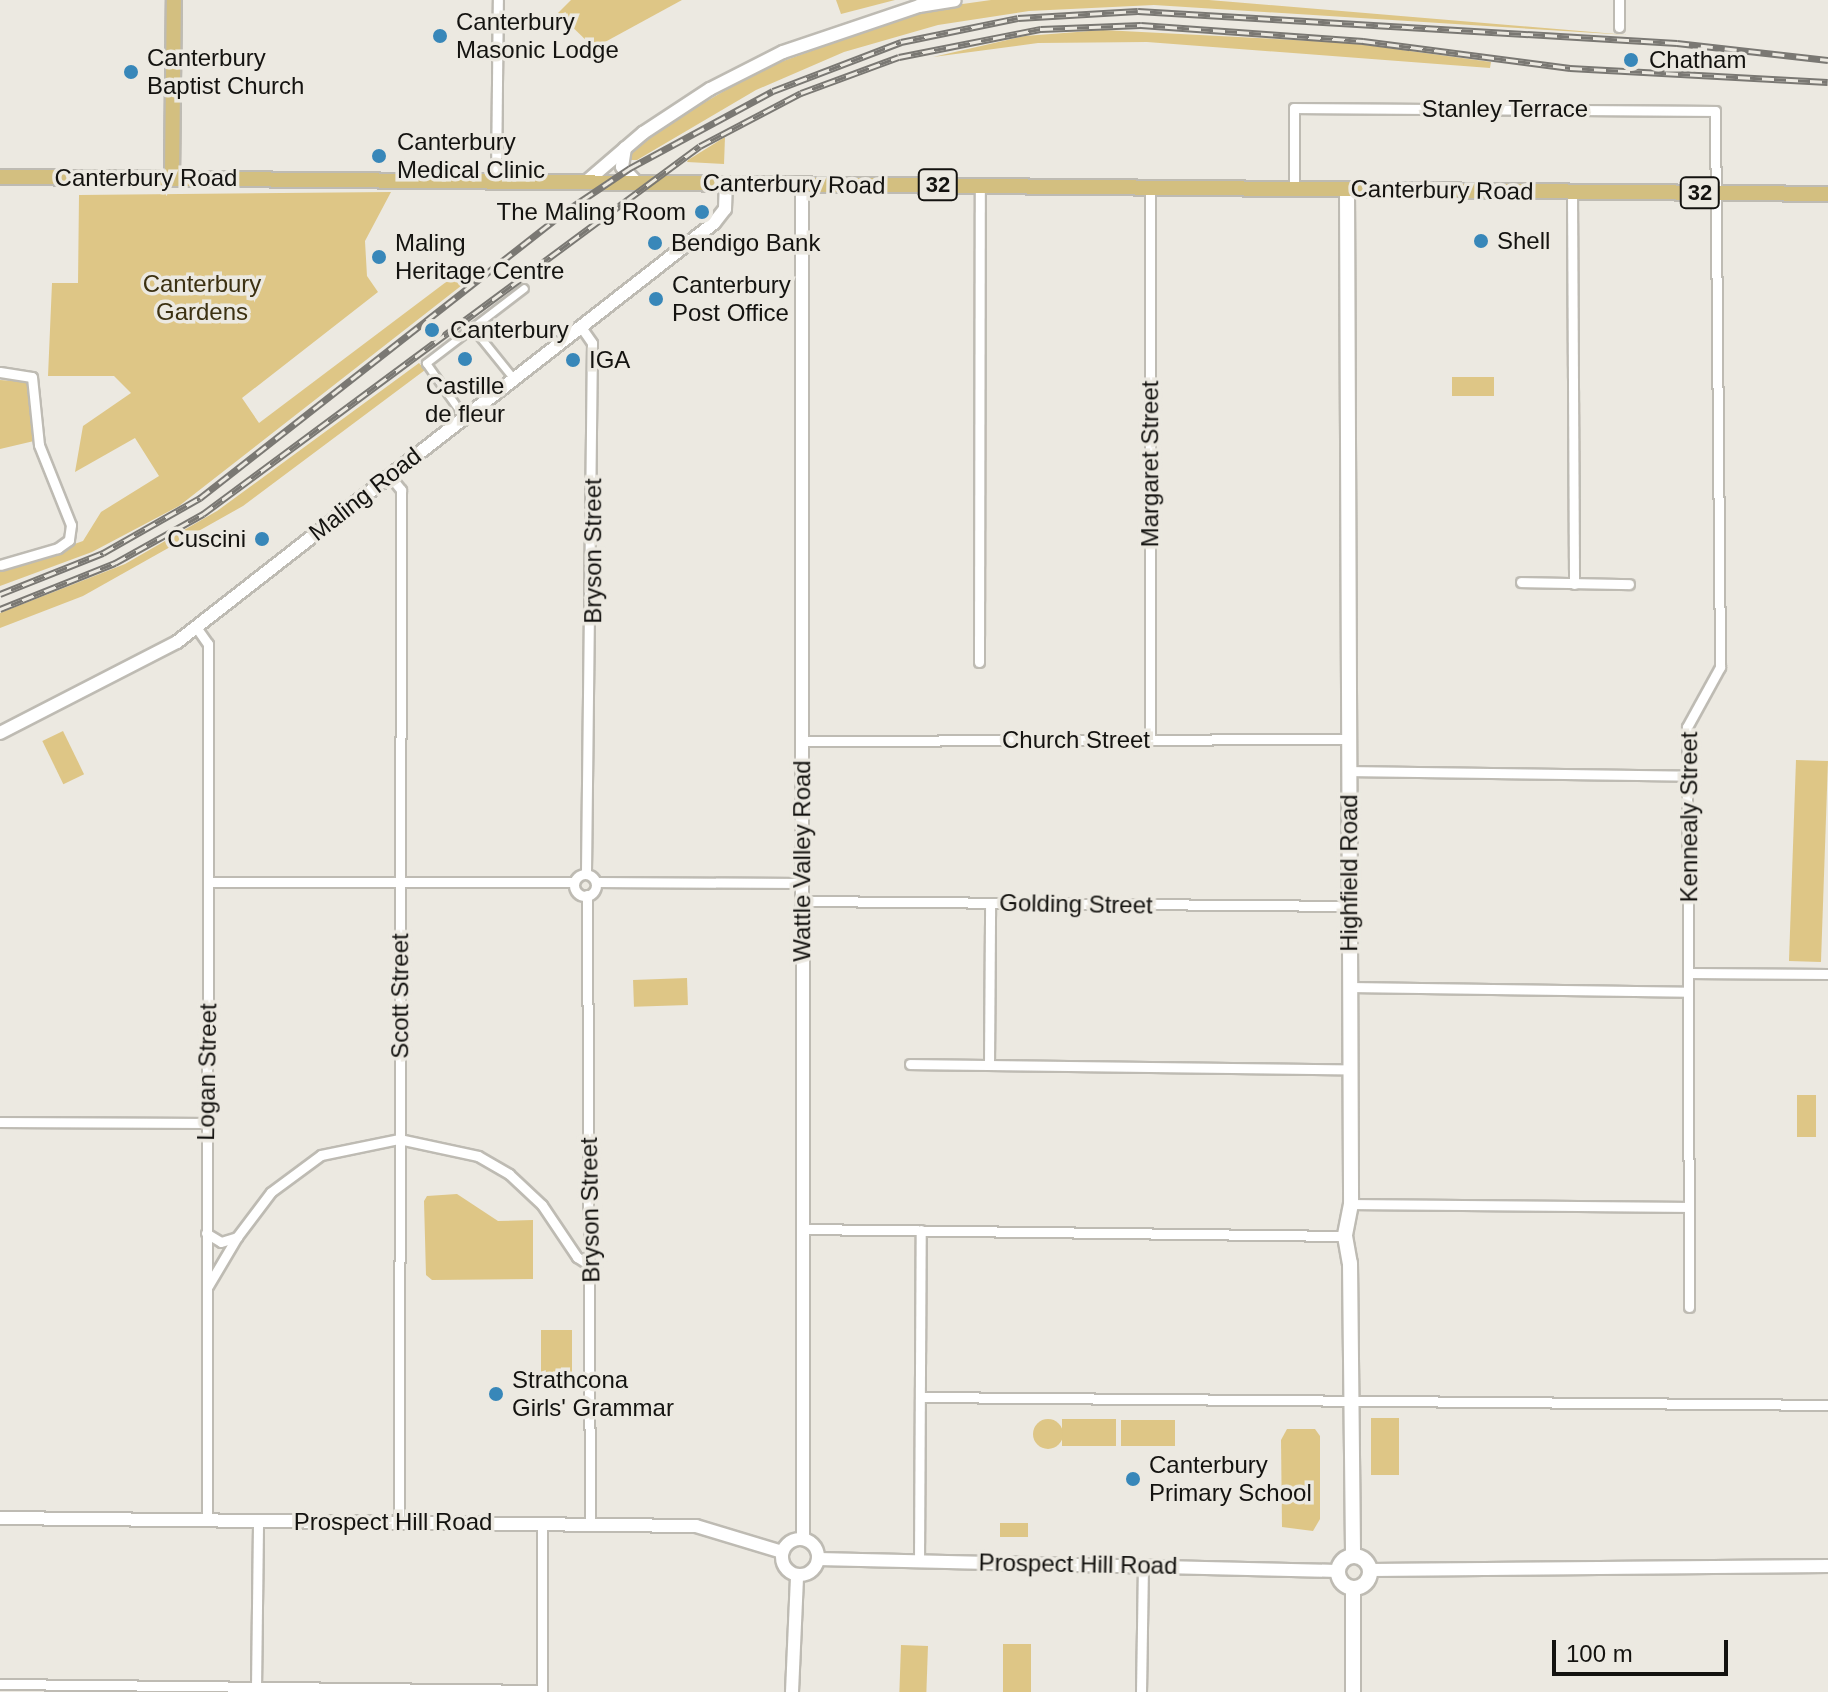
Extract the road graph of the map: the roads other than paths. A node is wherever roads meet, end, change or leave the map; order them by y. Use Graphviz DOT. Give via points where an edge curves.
graph roads {
  1 [pos="174,0"];
  2 [pos="498,0"];
  3 [pos="955,0"];
  4 [pos="1619,0"];
  5 [pos="919,3"];
  6 [pos="1619,27"];
  7 [pos="625,148"];
  8 [pos="0,177"];
  9 [pos="172,178"];
  10 [pos="496,179"];
  11 [pos="587,181"];
  12 [pos="636,182"];
  13 [pos="726,183"];
  14 [pos="802,184"];
  15 [pos="980,186"];
  16 [pos="1150,187"];
  17 [pos="1294,189"];
  18 [pos="1347,190"];
  19 [pos="1572,192"];
  20 [pos="1716,193"];
  21 [pos="1828,194"];
  22 [pos="524,288"];
  23 [pos="472,327"];
  24 [pos="581,327"];
  25 [pos="0,372"];
  26 [pos="514,379"];
  27 [pos="464,417"];
  28 [pos="389,475"];
  29 [pos="0,565"];
  30 [pos="1521,582"];
  31 [pos="1574,584"];
  32 [pos="1629,584"];
  33 [pos="196,627"];
  34 [pos="979,662"];
  35 [pos="0,733"];
  36 [pos="1349,739"];
  37 [pos="1150,740"];
  38 [pos="803,741"];
  39 [pos="1349,771"];
  40 [pos="1688,776"];
  41 [pos="586,874"];
  42 [pos="209,882"];
  43 [pos="574,882"];
  44 [pos="596,882"];
  45 [pos="401,883"];
  46 [pos="802,883"];
  47 [pos="587,895"];
  48 [pos="802,901"];
  49 [pos="990,903"];
  50 [pos="1349,906"];
  51 [pos="1688,973"];
  52 [pos="1828,974"];
  53 [pos="1349,987"];
  54 [pos="1688,992"];
  55 [pos="910,1064"];
  56 [pos="989,1064"];
  57 [pos="1349,1069"];
  58 [pos="0,1122"];
  59 [pos="206,1123"];
  60 [pos="399,1139"];
  61 [pos="1351,1204"];
  62 [pos="1689,1207"];
  63 [pos="802,1229"];
  64 [pos="921,1230"];
  65 [pos="206,1233"];
  66 [pos="1345,1236"];
  67 [pos="237,1237"];
  68 [pos="591,1266"];
  69 [pos="207,1288"];
  70 [pos="1689,1307"];
  71 [pos="920,1397"];
  72 [pos="1351,1403"];
  73 [pos="1828,1405"];
  74 [pos="0,1518"];
  75 [pos="207,1520"];
  76 [pos="258,1521"];
  77 [pos="399,1521"];
  78 [pos="542,1523"];
  79 [pos="590,1524"];
  80 [pos="803,1539"];
  81 [pos="782,1552"];
  82 [pos="1353,1555"];
  83 [pos="818,1559"];
  84 [pos="919,1561"];
  85 [pos="1143,1565"];
  86 [pos="1828,1566"];
  87 [pos="1370,1570"];
  88 [pos="1337,1571"];
  89 [pos="797,1576"];
  90 [pos="1353,1588"];
  91 [pos="0,1684"];
  92 [pos="40,1688"];
  93 [pos="256,1689"];
  94 [pos="542,1691"];
  95 [pos="792,1692"];
  96 [pos="1141,1692"];
  97 [pos="1353,1692"];
  1 -- 9 [label="main road"];
  2 -- 10 [label="street"];
  3 -- 5 [label="street"];
  4 -- 6 [label="street"];
  5 -- 7 [label="street" via="783,52 710,89"];
  7 -- 11 [label="street"];
  7 -- 12 [label="street" via="622,167"];
  8 -- 9 [label="main road, Canterbury Road / 32"];
  9 -- 10 [label="main road, Canterbury Road / 32"];
  10 -- 11 [label="main road, Canterbury Road / 32"];
  11 -- 12 [label="main road, Canterbury Road / 32"];
  12 -- 13 [label="main road, Canterbury Road / 32"];
  13 -- 14 [label="main road, Canterbury Road / 32"];
  13 -- 24 [label="street, Maling Road" via="725,209 714,223"];
  14 -- 15 [label="main road, Canterbury Road / 32"];
  14 -- 38 [label="street, Wattle Valley Road"];
  15 -- 16 [label="main road, Canterbury Road / 32"];
  15 -- 34 [label="street"];
  16 -- 17 [label="main road, Canterbury Road / 32"];
  16 -- 37 [label="street, Margaret Street"];
  17 -- 18 [label="main road, Canterbury Road / 32"];
  17 -- 20 [label="street, Stanley Terrace" via="1294,108 1666,110 1715,111"];
  18 -- 19 [label="main road, Canterbury Road / 32"];
  18 -- 36 [label="main road, Highfield Road"];
  19 -- 20 [label="main road, Canterbury Road / 32"];
  19 -- 31 [label="street"];
  20 -- 21 [label="main road, Canterbury Road / 32"];
  20 -- 40 [label="street, Kennealy Street" via="1720,667 1687,727"];
  22 -- 23 [label="street"];
  23 -- 26 [label="street"];
  23 -- 27 [label="street" via="426,363"];
  24 -- 26 [label="street, Maling Road"];
  24 -- 41 [label="street, Bryson Street" via="592,343"];
  25 -- 29 [label="street" via="32,377 39,445 71,525 69,540 58,548"];
  26 -- 27 [label="street, Maling Road"];
  27 -- 28 [label="street, Maling Road"];
  28 -- 33 [label="street, Maling Road"];
  28 -- 45 [label="street, Scott Street" via="401,490"];
  30 -- 31 [label="street"];
  31 -- 32 [label="street"];
  33 -- 35 [label="street, Maling Road"];
  33 -- 42 [label="street, Logan Street" via="208,644"];
  36 -- 37 [label="street, Church Street"];
  36 -- 39 [label="main road, Highfield Road"];
  37 -- 38 [label="street, Church Street"];
  38 -- 46 [label="street, Wattle Valley Road"];
  39 -- 40 [label="street"];
  39 -- 50 [label="main road, Highfield Road"];
  40 -- 51 [label="street, Kennealy Street"];
  41 -- 43 [label="street"];
  41 -- 44 [label="street"];
  42 -- 45 [label="street"];
  42 -- 59 [label="street, Logan Street"];
  43 -- 45 [label="street"];
  43 -- 47 [label="street" via="579,893"];
  44 -- 46 [label="street"];
  44 -- 47 [label="street"];
  45 -- 60 [label="street, Scott Street"];
  46 -- 48 [label="street, Wattle Valley Road"];
  47 -- 68 [label="street, Bryson Street"];
  48 -- 49 [label="street, Golding Street"];
  48 -- 63 [label="street, Wattle Valley Road"];
  49 -- 50 [label="street, Golding Street"];
  49 -- 56 [label="street"];
  50 -- 53 [label="main road, Highfield Road"];
  51 -- 52 [label="street"];
  51 -- 54 [label="street, Kennealy Street"];
  53 -- 54 [label="street"];
  53 -- 57 [label="main road, Highfield Road"];
  54 -- 62 [label="street, Kennealy Street"];
  55 -- 56 [label="street"];
  56 -- 57 [label="street"];
  57 -- 61 [label="main road, Highfield Road"];
  58 -- 59 [label="street"];
  59 -- 65 [label="street, Logan Street"];
  60 -- 67 [label="street" via="321,1155 271,1192"];
  60 -- 68 [label="street" via="478,1156 509,1174 542,1205 577,1257"];
  60 -- 77 [label="street, Scott Street"];
  61 -- 62 [label="street"];
  61 -- 66 [label="main road, Highfield Road"];
  62 -- 70 [label="street, Kennealy Street"];
  63 -- 64 [label="street"];
  63 -- 80 [label="street, Wattle Valley Road"];
  64 -- 66 [label="street"];
  64 -- 71 [label="street"];
  65 -- 67 [label="street" via="221,1242"];
  65 -- 69 [label="street, Logan Street"];
  66 -- 72 [label="main road, Highfield Road"];
  67 -- 69 [label="street"];
  68 -- 79 [label="street, Bryson Street"];
  69 -- 75 [label="street, Logan Street"];
  71 -- 72 [label="street"];
  71 -- 84 [label="street"];
  72 -- 73 [label="street"];
  72 -- 82 [label="main road, Highfield Road"];
  74 -- 75 [label="street, Prospect Hill Road"];
  75 -- 76 [label="street, Prospect Hill Road"];
  76 -- 77 [label="street, Prospect Hill Road"];
  76 -- 93 [label="street"];
  77 -- 78 [label="street, Prospect Hill Road"];
  78 -- 79 [label="street, Prospect Hill Road"];
  78 -- 94 [label="street"];
  79 -- 81 [label="street, Prospect Hill Road" via="696,1526"];
  80 -- 81 [label="street" via="788,1542"];
  80 -- 83 [label="street" via="812,1543"];
  81 -- 89 [label="street" via="785,1568"];
  82 -- 87 [label="main road" via="1365,1560"];
  82 -- 88 [label="main road" via="1341,1561"];
  83 -- 84 [label="street, Prospect Hill Road"];
  83 -- 89 [label="street" via="811,1571"];
  84 -- 85 [label="street, Prospect Hill Road"];
  85 -- 88 [label="street, Prospect Hill Road"];
  85 -- 96 [label="street"];
  86 -- 87 [label="street"];
  87 -- 90 [label="main road" via="1365,1584"];
  88 -- 90 [label="main road" via="1341,1582"];
  89 -- 95 [label="street"];
  90 -- 97 [label="main road"];
  91 -- 92 [label="street"];
  92 -- 93 [label="street"];
  93 -- 94 [label="street"];
}
